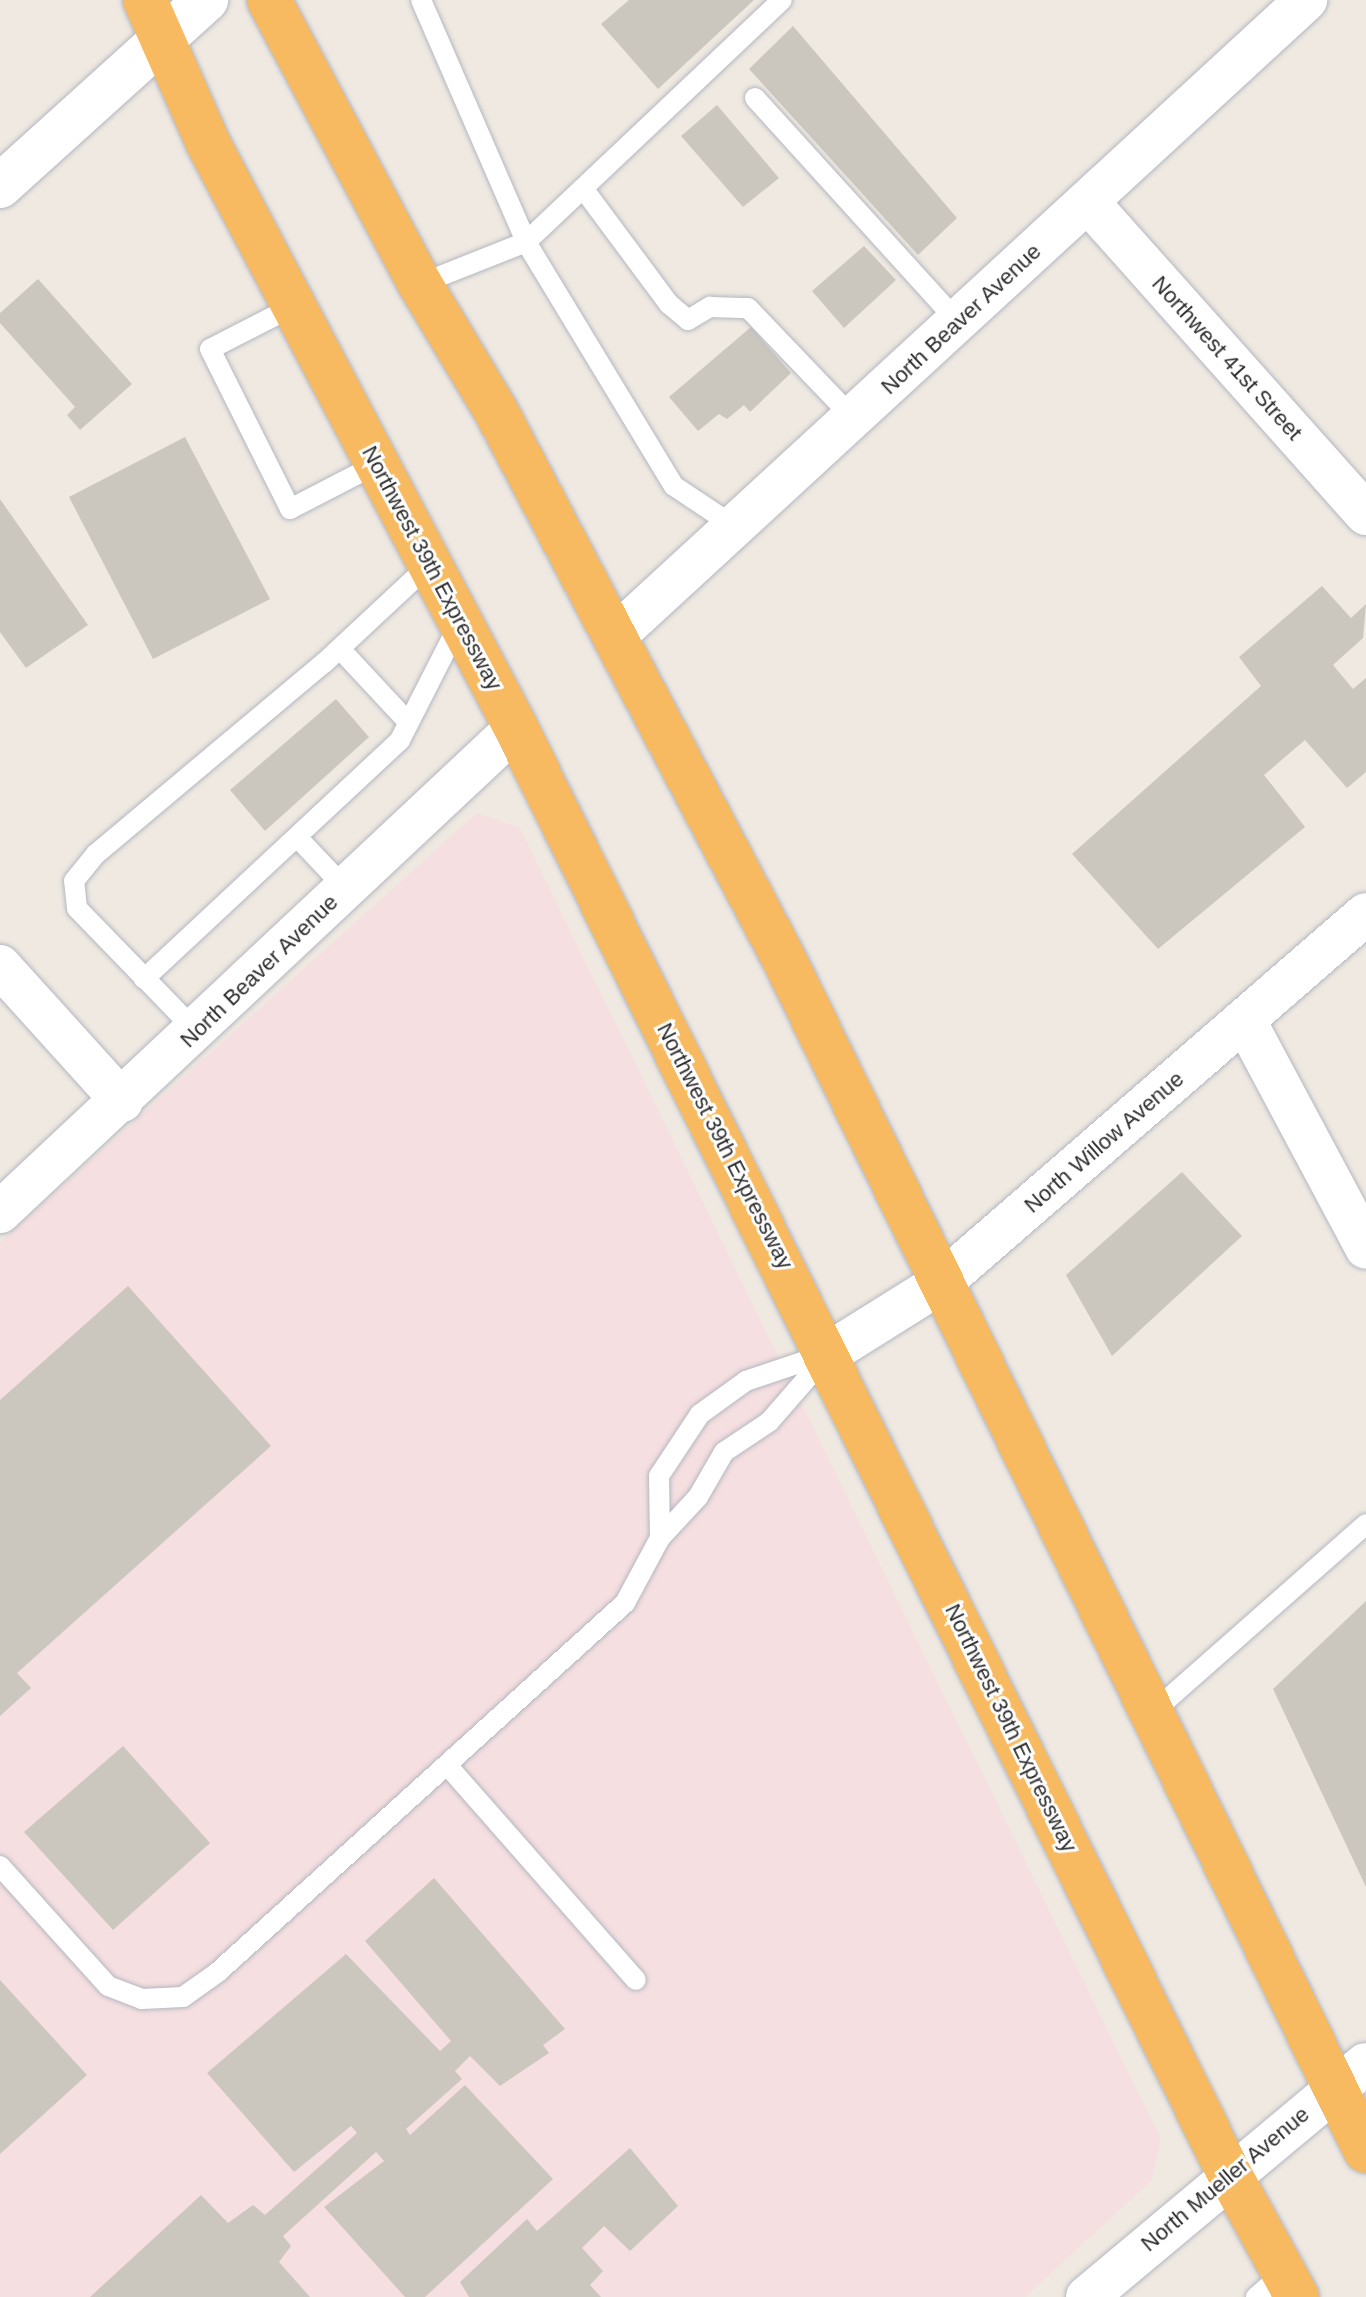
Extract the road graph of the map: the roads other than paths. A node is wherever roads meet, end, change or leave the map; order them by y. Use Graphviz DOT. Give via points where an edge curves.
graph roads {
  1 [pos="206,0"];
  2 [pos="269,0"];
  3 [pos="421,0"];
  4 [pos="782,0"];
  5 [pos="1306,0"];
  6 [pos="154,19"];
  7 [pos="755,98"];
  8 [pos="0,186"];
  9 [pos="585,191"];
  10 [pos="1088,202"];
  11 [pos="526,242"];
  12 [pos="420,284"];
  13 [pos="294,306"];
  14 [pos="958,322"];
  15 [pos="853,418"];
  16 [pos="377,464"];
  17 [pos="1366,514"];
  18 [pos="734,526"];
  19 [pos="430,564"];
  20 [pos="460,622"];
  21 [pos="614,637"];
  22 [pos="340,649"];
  23 [pos="408,722"];
  24 [pos="516,728"];
  25 [pos="297,837"];
  26 [pos="346,889"];
  27 [pos="1366,914"];
  28 [pos="0,966"];
  29 [pos="144,979"];
  30 [pos="1245,1021"];
  31 [pos="196,1031"];
  32 [pos="122,1101"];
  33 [pos="0,1212"];
  34 [pos="1366,1248"];
  35 [pos="942,1282"];
  36 [pos="829,1353"];
  37 [pos="1366,1524"];
  38 [pos="660,1538"];
  39 [pos="1153,1712"];
  40 [pos="447,1765"];
  41 [pos="1,1869"];
  42 [pos="636,1980"];
  43 [pos="1366,2064"];
  44 [pos="1332,2091"];
  45 [pos="1366,2151"];
  46 [pos="1230,2175"];
  47 [pos="1279,2289"];
  48 [pos="1087,2297"];
  1 -- 6 [label="main road"];
  2 -- 12 [label="highway"];
  3 -- 11 [label="lane"];
  4 -- 9 [label="lane"];
  5 -- 10 [label="street, North Beaver Avenue"];
  6 -- 8 [label="main road"];
  6 -- 13 [label="highway, Northwest 39th Expressway" via="208,143"];
  7 -- 14 [label="lane"];
  9 -- 11 [label="lane"];
  9 -- 15 [label="lane" via="669,304 688,320 710,307 748,308"];
  10 -- 14 [label="street, North Beaver Avenue"];
  10 -- 17 [label="street, Northwest 41st Street"];
  11 -- 12 [label="lane"];
  11 -- 18 [label="lane" via="674,486"];
  12 -- 21 [label="highway" via="496,411"];
  13 -- 16 [label="highway, Northwest 39th Expressway"];
  13 -- 16 [label="lane" via="210,349 290,509"];
  14 -- 15 [label="street, North Beaver Avenue"];
  15 -- 18 [label="street, North Beaver Avenue"];
  16 -- 19 [label="highway, Northwest 39th Expressway"];
  18 -- 21 [label="street, North Beaver Avenue"];
  19 -- 20 [label="highway, Northwest 39th Expressway"];
  19 -- 22 [label="lane"];
  20 -- 23 [label="lane"];
  20 -- 24 [label="highway, Northwest 39th Expressway"];
  21 -- 35 [label="highway" via="785,961"];
  22 -- 23 [label="lane"];
  22 -- 29 [label="lane" via="96,854 74,881 77,908"];
  23 -- 25 [label="lane" via="400,740"];
  24 -- 26 [label="street, North Beaver Avenue"];
  24 -- 36 [label="highway, Northwest 39th Expressway"];
  25 -- 26 [label="lane"];
  25 -- 29 [label="lane"];
  26 -- 31 [label="street, North Beaver Avenue"];
  27 -- 30 [label="street, North Willow Avenue"];
  28 -- 32 [label="street"];
  29 -- 31 [label="lane"];
  30 -- 34 [label="street"];
  30 -- 35 [label="street, North Willow Avenue"];
  31 -- 32 [label="street, North Beaver Avenue"];
  32 -- 33 [label="street, North Beaver Avenue"];
  35 -- 36 [label="street, North Willow Avenue"];
  35 -- 39 [label="highway"];
  36 -- 38 [label="lane" via="769,1422 724,1452 698,1497"];
  36 -- 38 [label="lane" via="746,1381 700,1414 659,1476"];
  36 -- 46 [label="highway, Northwest 39th Expressway"];
  37 -- 39 [label="lane"];
  38 -- 40 [label="lane" via="625,1603"];
  39 -- 44 [label="highway"];
  40 -- 41 [label="lane" via="183,1997 142,1999 108,1986"];
  40 -- 42 [label="lane"];
  43 -- 44 [label="street, North Mueller Avenue"];
  44 -- 45 [label="highway"];
  44 -- 46 [label="street, North Mueller Avenue"];
  46 -- 47 [label="highway, Northwest 39th Expressway"];
  46 -- 48 [label="street, North Mueller Avenue"];
}
